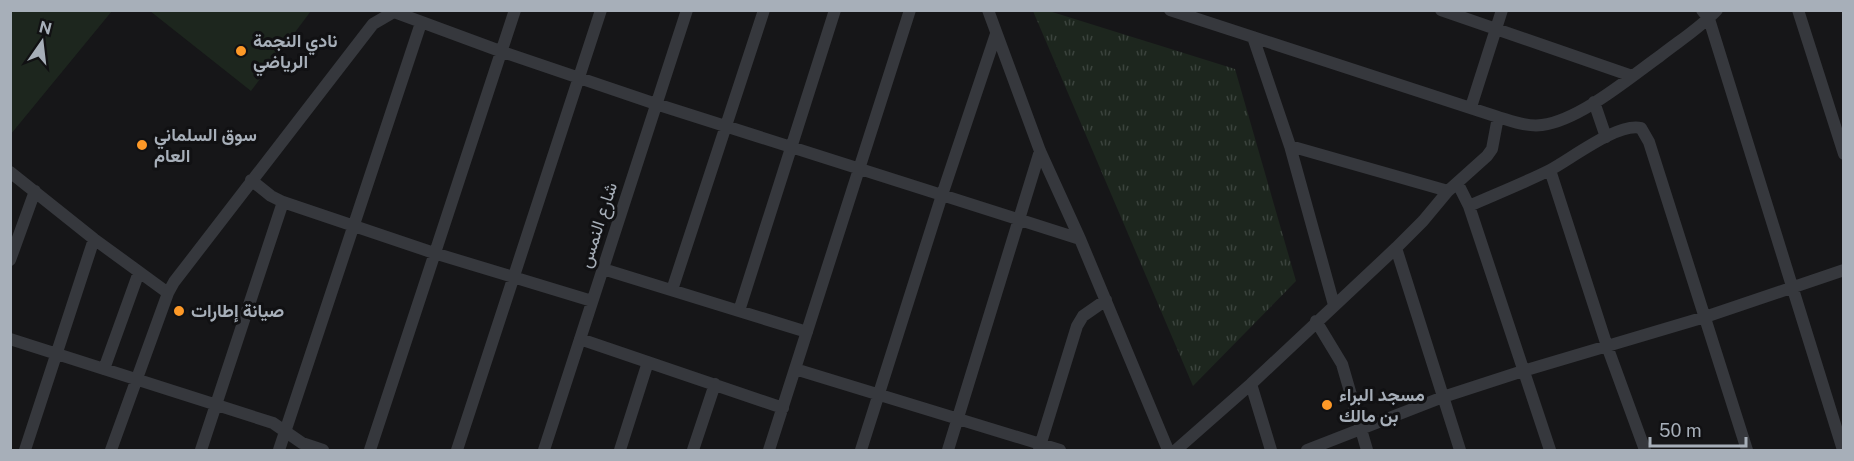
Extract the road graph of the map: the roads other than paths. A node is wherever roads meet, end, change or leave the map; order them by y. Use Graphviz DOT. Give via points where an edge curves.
graph roads {
  1 [pos="376,10"];
  2 [pos="515,10"];
  3 [pos="601,10"];
  4 [pos="687,10"];
  5 [pos="764,10"];
  6 [pos="835,10"];
  7 [pos="910,10"];
  8 [pos="988,10"];
  9 [pos="1170,10"];
  10 [pos="1441,10"];
  11 [pos="1502,10"];
  12 [pos="1798,10"];
  13 [pos="393,11"];
  14 [pos="1710,13"];
  15 [pos="1201,16"];
  16 [pos="414,18"];
  17 [pos="373,24"];
  18 [pos="1496,29"];
  19 [pos="996,34"];
  20 [pos="1253,37"];
  21 [pos="500,51"];
  22 [pos="1632,76"];
  23 [pos="579,78"];
  24 [pos="1594,102"];
  25 [pos="656,104"];
  26 [pos="1471,107"];
  27 [pos="1498,117"];
  28 [pos="725,126"];
  29 [pos="1606,137"];
  30 [pos="1290,146"];
  31 [pos="792,147"];
  32 [pos="1040,151"];
  33 [pos="1844,154"];
  34 [pos="860,169"];
  35 [pos="1550,170"];
  36 [pos="10,172"];
  37 [pos="251,180"];
  38 [pos="1453,188"];
  39 [pos="35,191"];
  40 [pos="942,195"];
  41 [pos="283,202"];
  42 [pos="1469,206"];
  43 [pos="1019,218"];
  44 [pos="353,226"];
  45 [pos="94,239"];
  46 [pos="1080,239"];
  47 [pos="1396,248"];
  48 [pos="434,253"];
  49 [pos="10,260"];
  50 [pos="603,269"];
  51 [pos="1844,270"];
  52 [pos="139,272"];
  53 [pos="514,277"];
  54 [pos="1792,288"];
  55 [pos="672,290"];
  56 [pos="168,293"];
  57 [pos="1106,300"];
  58 [pos="592,301"];
  59 [pos="1334,305"];
  60 [pos="739,311"];
  61 [pos="1705,317"];
  62 [pos="1317,321"];
  63 [pos="807,332"];
  64 [pos="10,339"];
  65 [pos="580,339"];
  66 [pos="1607,346"];
  67 [pos="57,354"];
  68 [pos="648,362"];
  69 [pos="104,369"];
  70 [pos="795,369"];
  71 [pos="1523,371"];
  72 [pos="135,380"];
  73 [pos="715,384"];
  74 [pos="1251,384"];
  75 [pos="878,396"];
  76 [pos="1443,398"];
  77 [pos="216,406"];
  78 [pos="783,408"];
  79 [pos="958,419"];
  80 [pos="285,430"];
  81 [pos="1360,431"];
  82 [pos="1039,447"];
  83 [pos="25,450"];
  84 [pos="111,450"];
  85 [pos="201,450"];
  86 [pos="279,450"];
  87 [pos="323,450"];
  88 [pos="370,450"];
  89 [pos="457,450"];
  90 [pos="544,450"];
  91 [pos="620,450"];
  92 [pos="693,450"];
  93 [pos="769,450"];
  94 [pos="861,450"];
  95 [pos="948,450"];
  96 [pos="1060,450"];
  97 [pos="1168,450"];
  98 [pos="1176,450"];
  99 [pos="1271,450"];
  100 [pos="1307,450"];
  101 [pos="1367,450"];
  102 [pos="1460,450"];
  103 [pos="1550,450"];
  104 [pos="1646,450"];
  105 [pos="1747,450"];
  106 [pos="1843,450"];
  1 -- 17 [label="street"];
  2 -- 21 [label="street"];
  3 -- 23 [label="street"];
  4 -- 25 [label="street, شارع النمس"];
  5 -- 28 [label="street"];
  6 -- 31 [label="street"];
  7 -- 34 [label="street"];
  8 -- 19 [label="street"];
  9 -- 15 [label="street"];
  10 -- 18 [label="street"];
  11 -- 18 [label="street"];
  12 -- 33 [label="street"];
  13 -- 16 [label="street"];
  13 -- 17 [label="street"];
  14 -- 22 [label="street"];
  14 -- 54 [label="street"];
  15 -- 20 [label="street"];
  16 -- 21 [label="street"];
  16 -- 44 [label="street"];
  17 -- 37 [label="street"];
  18 -- 22 [label="street"];
  18 -- 26 [label="street"];
  19 -- 32 [label="street"];
  19 -- 40 [label="street"];
  20 -- 26 [label="street"];
  20 -- 30 [label="street"];
  21 -- 23 [label="street"];
  21 -- 48 [label="street"];
  22 -- 24 [label="street"];
  23 -- 25 [label="street"];
  23 -- 53 [label="street"];
  24 -- 27 [label="street" via="1545,125"];
  24 -- 29 [label="street"];
  25 -- 28 [label="street"];
  25 -- 50 [label="street, شارع النمس"];
  26 -- 27 [label="street"];
  27 -- 38 [label="street" via="1487,156"];
  28 -- 31 [label="street"];
  28 -- 55 [label="street"];
  29 -- 35 [label="street"];
  29 -- 61 [label="street" via="1631,127 1641,128 1645,133"];
  30 -- 38 [label="street"];
  30 -- 59 [label="street"];
  31 -- 34 [label="street"];
  31 -- 60 [label="street"];
  32 -- 43 [label="street"];
  32 -- 46 [label="street"];
  34 -- 40 [label="street"];
  34 -- 63 [label="street"];
  35 -- 42 [label="street"];
  35 -- 66 [label="street"];
  36 -- 39 [label="street"];
  37 -- 41 [label="street"];
  37 -- 56 [label="street"];
  38 -- 42 [label="street"];
  38 -- 47 [label="street"];
  39 -- 45 [label="street"];
  39 -- 49 [label="street"];
  40 -- 43 [label="street"];
  40 -- 75 [label="street"];
  41 -- 44 [label="street"];
  41 -- 77 [label="street"];
  42 -- 71 [label="street"];
  43 -- 46 [label="street"];
  43 -- 79 [label="street"];
  44 -- 48 [label="street"];
  44 -- 80 [label="street"];
  45 -- 52 [label="street"];
  45 -- 67 [label="street"];
  46 -- 57 [label="street"];
  47 -- 59 [label="street"];
  47 -- 76 [label="street"];
  48 -- 53 [label="street"];
  48 -- 88 [label="street"];
  50 -- 55 [label="street"];
  50 -- 58 [label="street, شارع النمس"];
  51 -- 54 [label="street"];
  52 -- 56 [label="street"];
  52 -- 69 [label="street"];
  53 -- 58 [label="street"];
  53 -- 89 [label="street"];
  54 -- 61 [label="street"];
  54 -- 106 [label="street"];
  55 -- 60 [label="street"];
  56 -- 72 [label="street"];
  57 -- 82 [label="street" via="1088,312 1077,326"];
  57 -- 97 [label="street"];
  58 -- 65 [label="street, شارع النمس"];
  59 -- 62 [label="street"];
  60 -- 63 [label="street"];
  61 -- 66 [label="street"];
  61 -- 105 [label="street"];
  62 -- 74 [label="street"];
  62 -- 81 [label="street" via="1341,364"];
  63 -- 70 [label="street"];
  64 -- 67 [label="street"];
  65 -- 68 [label="street"];
  65 -- 90 [label="street, شارع النمس"];
  66 -- 71 [label="street"];
  66 -- 104 [label="street"];
  67 -- 69 [label="street"];
  67 -- 83 [label="street"];
  68 -- 73 [label="street"];
  68 -- 91 [label="street"];
  69 -- 72 [label="street"];
  70 -- 75 [label="street"];
  70 -- 78 [label="street"];
  71 -- 76 [label="street"];
  71 -- 103 [label="street"];
  72 -- 77 [label="street"];
  72 -- 84 [label="street"];
  73 -- 78 [label="street"];
  73 -- 92 [label="street"];
  74 -- 98 [label="street"];
  74 -- 99 [label="street"];
  75 -- 79 [label="street"];
  75 -- 94 [label="street"];
  76 -- 81 [label="street"];
  76 -- 102 [label="street"];
  77 -- 80 [label="street"];
  77 -- 85 [label="street"];
  78 -- 93 [label="street"];
  79 -- 82 [label="street"];
  79 -- 95 [label="street"];
  80 -- 86 [label="street"];
  80 -- 87 [label="street" via="302,443"];
  81 -- 100 [label="street"];
  81 -- 101 [label="street"];
  82 -- 96 [label="street"];
}
